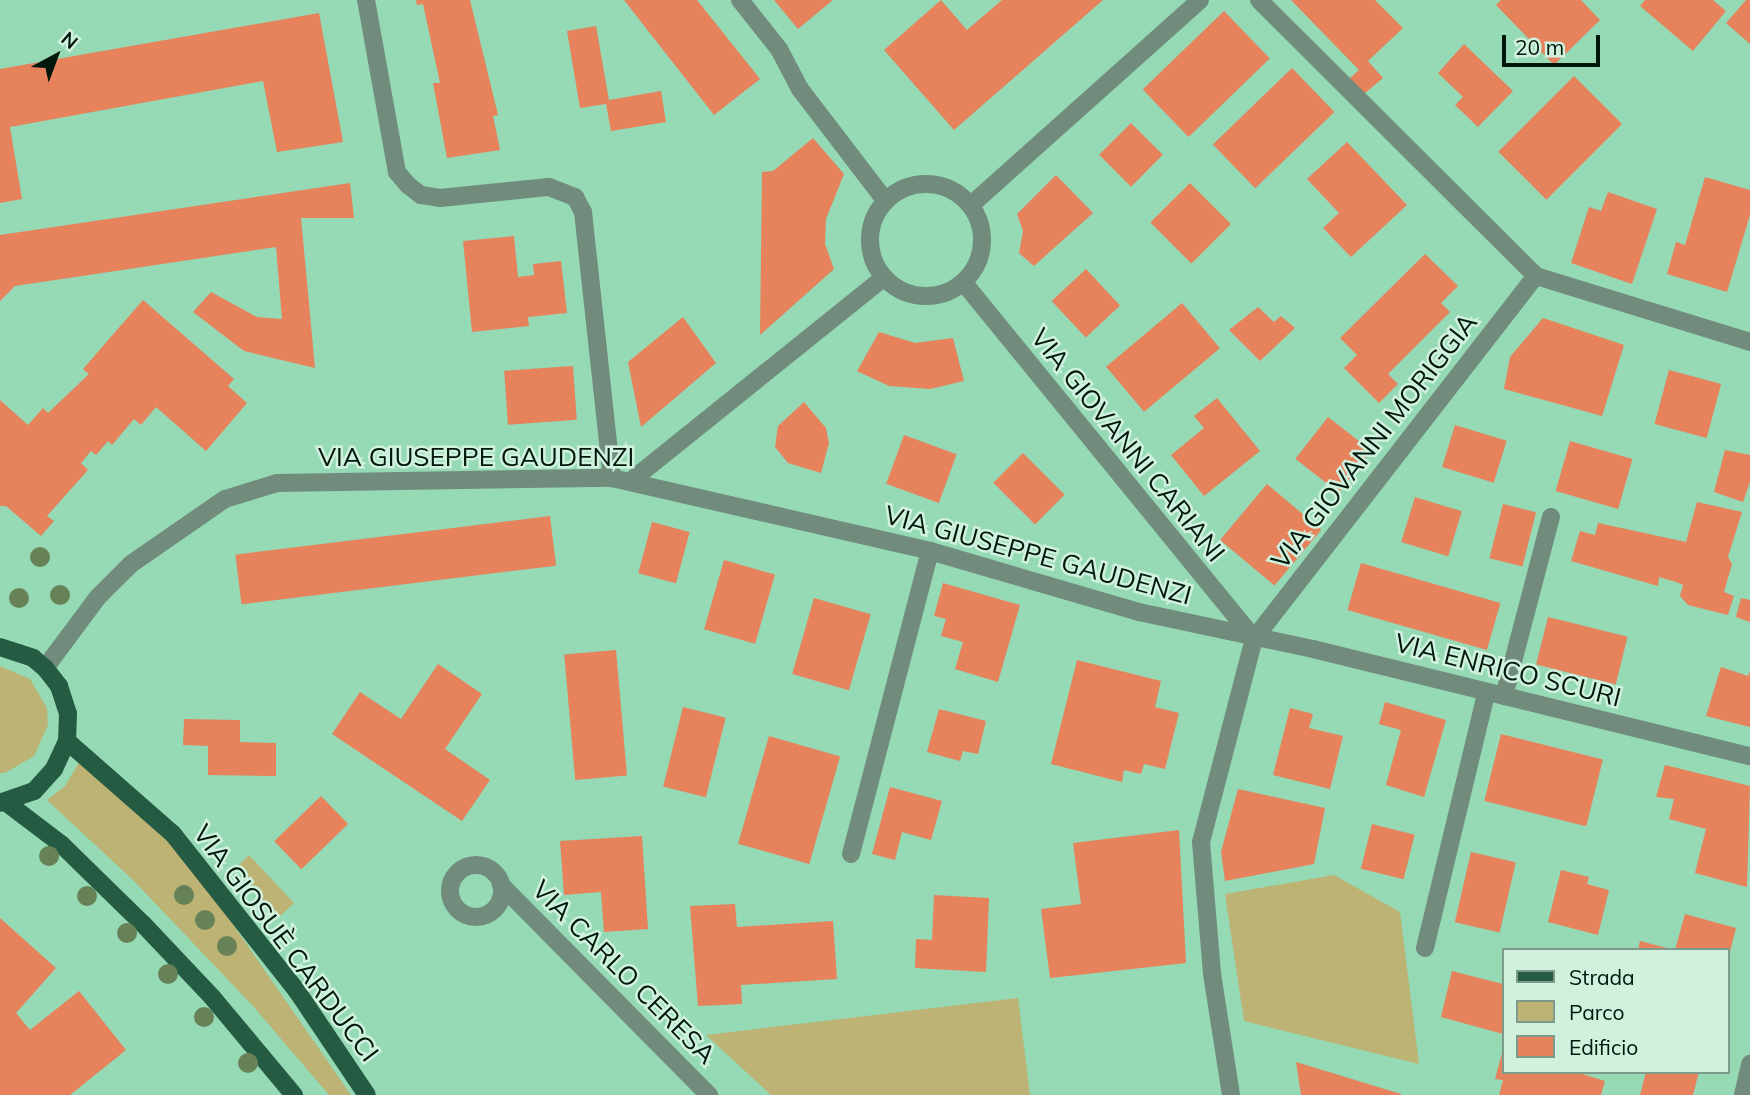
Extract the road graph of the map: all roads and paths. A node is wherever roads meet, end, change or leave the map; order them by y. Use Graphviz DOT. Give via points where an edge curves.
graph roads {
  1 [pos="366,0"];
  2 [pos="740,0"];
  3 [pos="1200,0"];
  4 [pos="1259,0"];
  5 [pos="886,200"];
  6 [pos="971,205"];
  7 [pos="1536,276"];
  8 [pos="883,278"];
  9 [pos="964,283"];
  10 [pos="1750,342"];
  11 [pos="612,478"];
  12 [pos="632,480"];
  13 [pos="1551,517"];
  14 [pos="930,551"];
  15 [pos="1254,639"];
  16 [pos="0,647"];
  17 [pos="45,668"];
  18 [pos="1486,693"];
  19 [pos="1504,696"];
  20 [pos="67,741"];
  21 [pos="1750,756"];
  22 [pos="4,803"];
  23 [pos="851,854"];
  24 [pos="501,885"];
  25 [pos="1425,948"];
  26 [pos="1750,1064"];
  27 [pos="294,1095"];
  28 [pos="367,1095"];
  29 [pos="709,1095"];
  30 [pos="1231,1095"];
  31 [pos="1743,1095"];
  1 -- 11 [label="street" via="397,172 421,195 549,187 575,197 583,212"];
  2 -- 5 [label="street" via="779,50 800,89"];
  3 -- 6 [label="street"];
  4 -- 7 [label="street"];
  5 -- 6 [label="street" via="920,184 939,185"];
  5 -- 8 [label="street" via="876,214 870,239 874,263"];
  6 -- 9 [label="street" via="983,237 981,255"];
  7 -- 10 [label="street"];
  7 -- 15 [label="street, VIA GIOVANNI MORIGGIA"];
  8 -- 9 [label="street" via="897,289 931,297"];
  8 -- 12 [label="street"];
  9 -- 15 [label="street, VIA GIOVANNI CARIANI"];
  11 -- 12 [label="street, VIA GIUSEPPE GAUDENZI"];
  11 -- 17 [label="street, VIA GIUSEPPE GAUDENZI" via="277,483 225,499 131,564 98,597"];
  12 -- 14 [label="street, VIA GIUSEPPE GAUDENZI"];
  13 -- 19 [label="street"];
  14 -- 15 [label="street, VIA GIUSEPPE GAUDENZI" via="1139,612"];
  14 -- 23 [label="street"];
  15 -- 18 [label="street, VIA ENRICO SCURI" via="1313,649"];
  15 -- 30 [label="street" via="1201,842 1212,973"];
  16 -- 17 [label="main road"];
  17 -- 20 [label="main road" via="59,686 68,714"];
  18 -- 19 [label="street, VIA ENRICO SCURI"];
  18 -- 25 [label="street"];
  19 -- 21 [label="street, VIA ENRICO SCURI"];
  20 -- 22 [label="main road" via="54,769 34,791"];
  20 -- 28 [label="main road, VIA GIOSUÈ CARDUCCI" via="173,834 297,991"];
  22 -- 27 [label="main road" via="61,844 152,933"];
  24 -- 29 [label="street, VIA CARLO CERESA"];
  26 -- 31 [label="street"];
}
